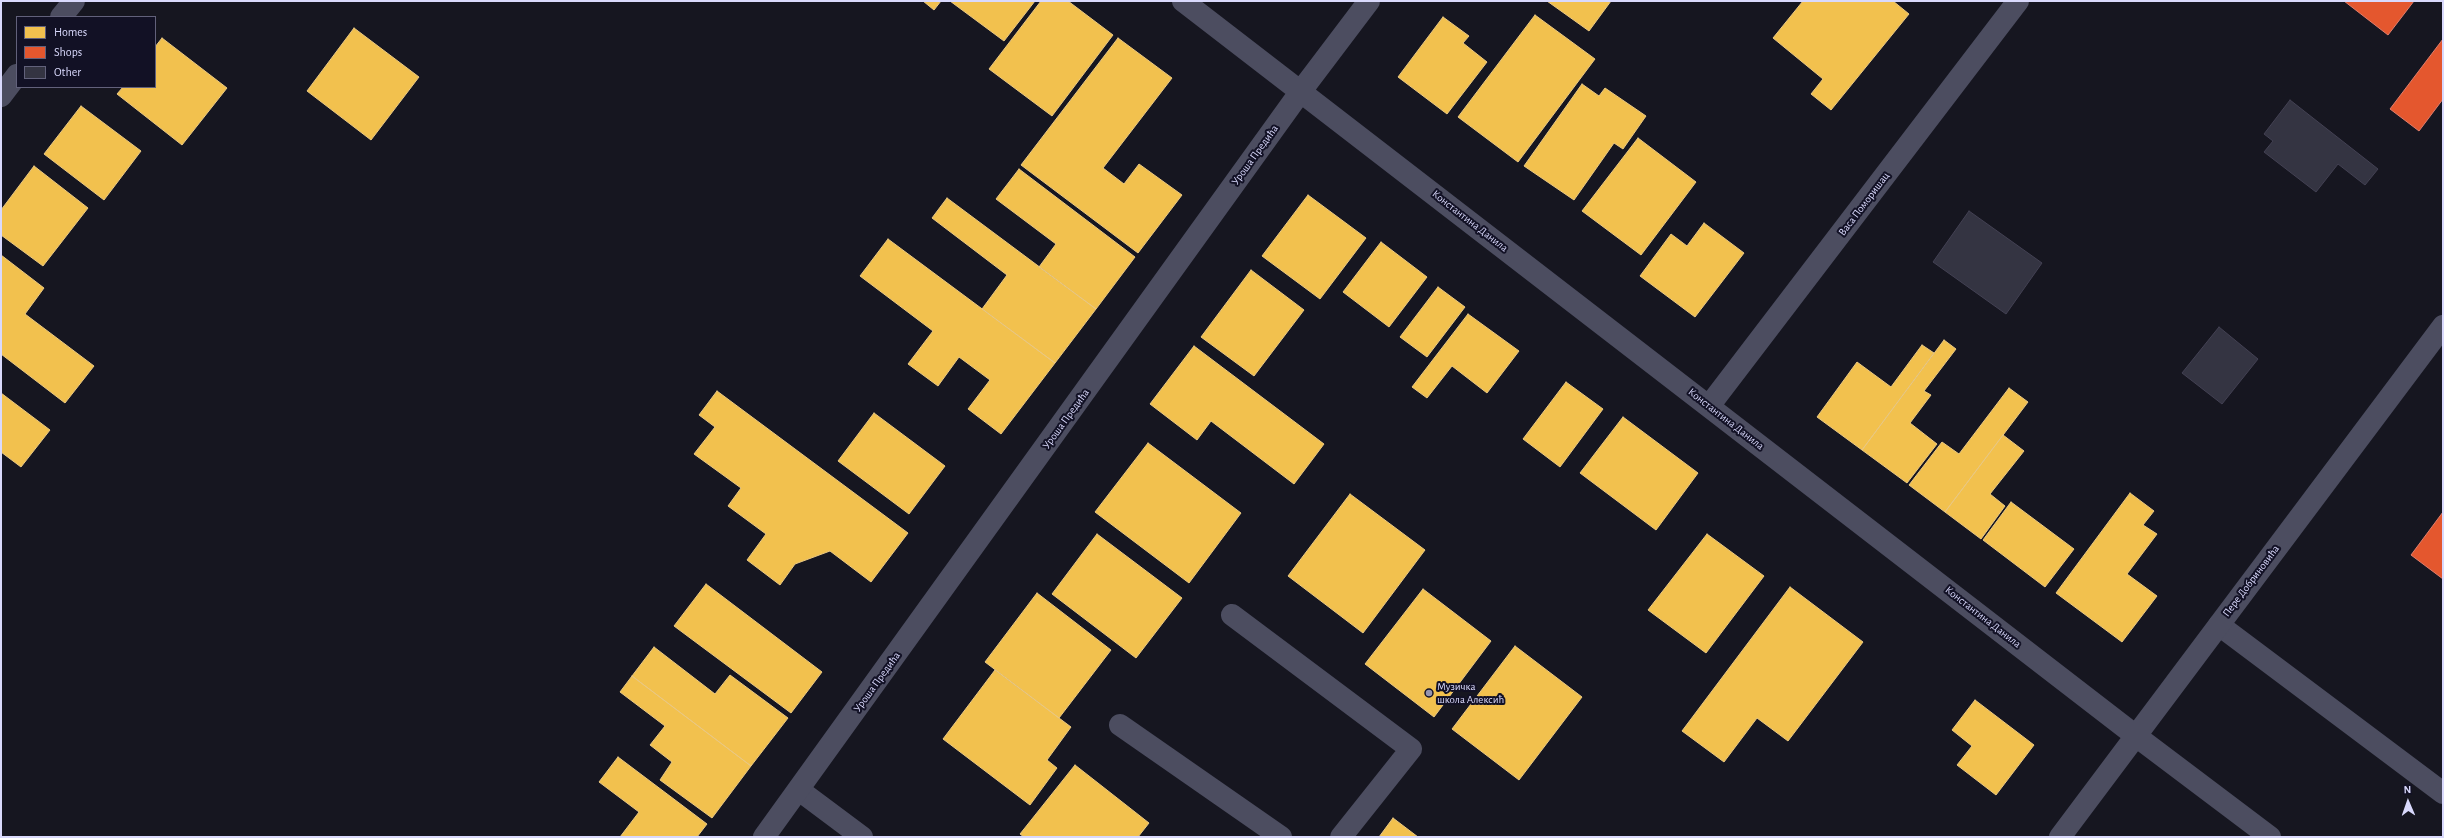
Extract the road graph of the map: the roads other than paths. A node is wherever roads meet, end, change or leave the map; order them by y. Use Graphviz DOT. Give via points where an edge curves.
graph roads {
  1 [pos="74,1"];
  2 [pos="1183,1"];
  3 [pos="1369,1"];
  4 [pos="2018,1"];
  5 [pos="62,16"];
  6 [pos="16,76"];
  7 [pos="1301,91"];
  8 [pos="1,96"];
  9 [pos="2443,326"];
  10 [pos="1709,406"];
  11 [pos="1232,615"];
  12 [pos="2219,625"];
  13 [pos="1120,725"];
  14 [pos="2136,736"];
  15 [pos="799,790"];
  16 [pos="2443,793"];
  17 [pos="764,837"];
  18 [pos="862,837"];
  19 [pos="1281,837"];
  20 [pos="1341,837"];
  21 [pos="2060,837"];
  22 [pos="2270,837"];
  1 -- 5 [label="street"];
  2 -- 7 [label="street, Константина Данила"];
  3 -- 7 [label="street, Уроша Предића"];
  4 -- 10 [label="street, Васа Поморишац"];
  6 -- 8 [label="street"];
  7 -- 10 [label="street, Константина Данила"];
  7 -- 15 [label="street, Уроша Предића"];
  9 -- 12 [label="street, Пере Добриновића"];
  10 -- 14 [label="street, Константина Данила"];
  11 -- 20 [label="street" via="1410,749"];
  12 -- 14 [label="street, Пере Добриновића"];
  12 -- 16 [label="street"];
  13 -- 19 [label="street"];
  14 -- 21 [label="street, Пере Добриновића"];
  14 -- 22 [label="street, Константина Данила"];
  15 -- 17 [label="street, Уроша Предића"];
  15 -- 18 [label="street"];
}
